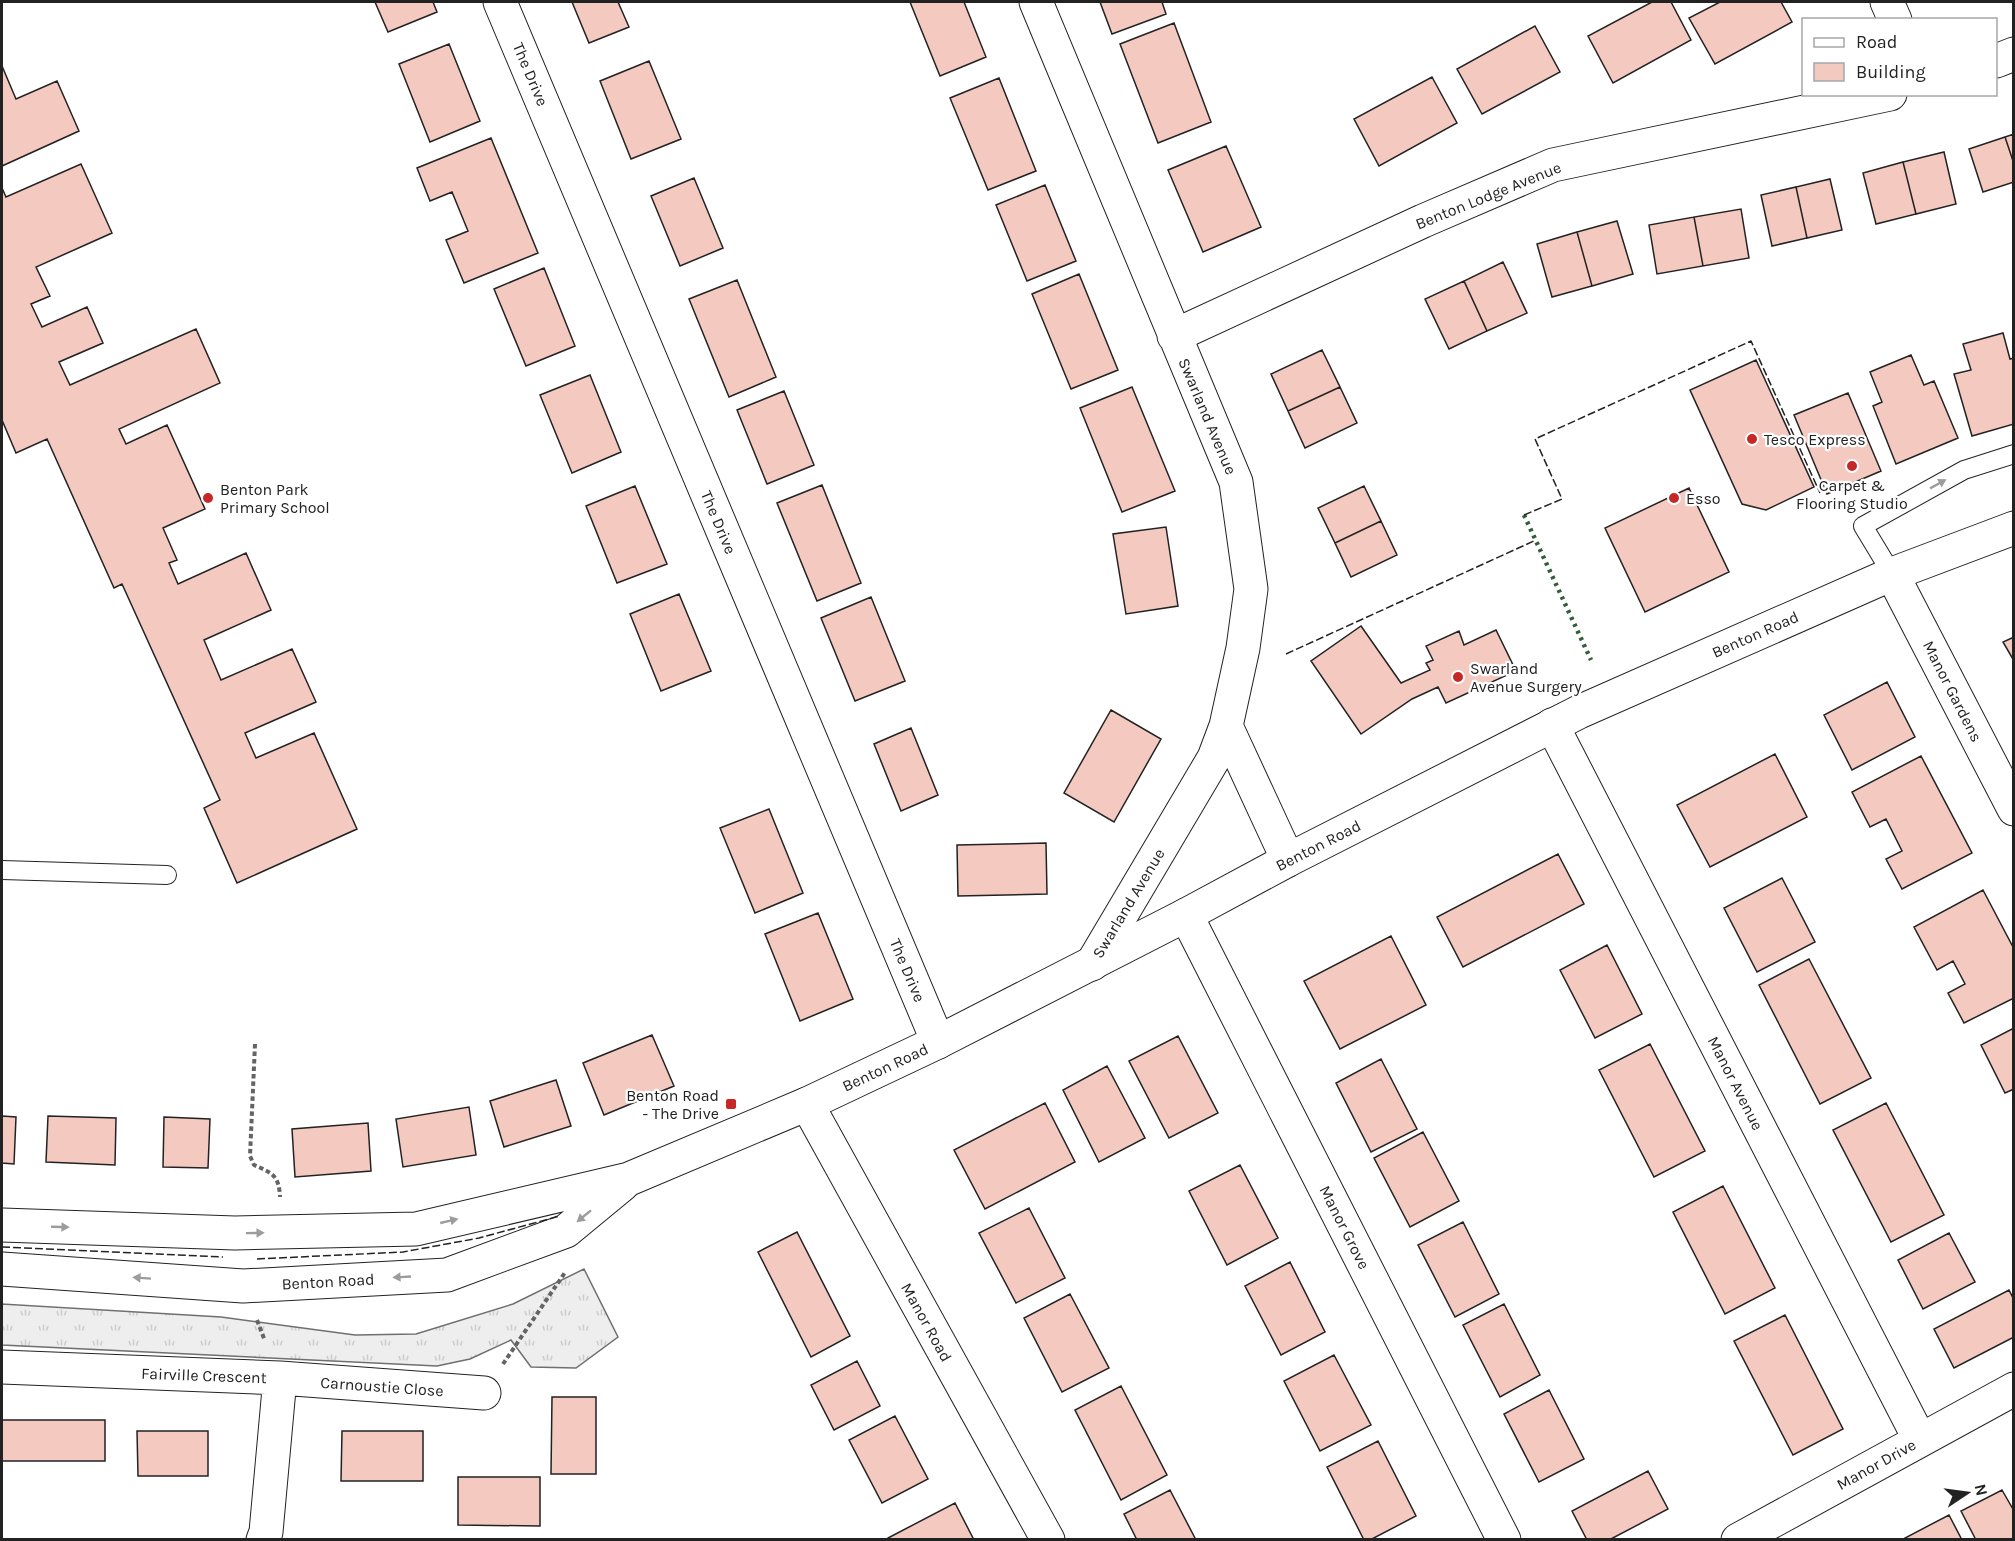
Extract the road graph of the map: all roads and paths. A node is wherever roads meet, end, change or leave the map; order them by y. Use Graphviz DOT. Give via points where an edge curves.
graph roads {
  1 [pos="500,2"];
  2 [pos="1036,2"];
  3 [pos="1887,2"];
  4 [pos="1894,18"];
  5 [pos="2013,54"];
  6 [pos="1997,60"];
  7 [pos="1881,96"];
  8 [pos="1174,336"];
  9 [pos="2013,454"];
  10 [pos="2013,528"];
  11 [pos="1892,574"];
  12 [pos="1552,725"];
  13 [pos="1226,726"];
  14 [pos="2013,808"];
  15 [pos="1288,860"];
  16 [pos="2,870"];
  17 [pos="167,875"];
  18 [pos="1186,915"];
  19 [pos="1092,964"];
  20 [pos="938,1042"];
  21 [pos="255,1044"];
  22 [pos="807,1104"];
  23 [pos="630,1179"];
  24 [pos="280,1200"];
  25 [pos="2,1225"];
  26 [pos="570,1267"];
  27 [pos="2,1269"];
  28 [pos="2,1367"];
  29 [pos="280,1378"];
  30 [pos="2013,1389"];
  31 [pos="484,1393"];
  32 [pos="1920,1440"];
  33 [pos="263,1539"];
  34 [pos="1048,1539"];
  35 [pos="1504,1539"];
  36 [pos="1741,1539"];
  1 -- 20 [label="street, The Drive"];
  2 -- 8 [label="street, Swarland Avenue"];
  3 -- 4 [label="street"];
  5 -- 6 [label="street"];
  7 -- 8 [label="street, Benton Lodge Avenue" via="1554,165"];
  8 -- 13 [label="street, Swarland Avenue" via="1236,482 1251,590"];
  11 -- 9 [label="lane, one-way" via="1863,526 1964,470"];
  10 -- 11 [label="street, Benton Road"];
  11 -- 12 [label="street, Benton Road"];
  11 -- 14 [label="street, Manor Gardens"];
  12 -- 15 [label="street, Benton Road"];
  12 -- 32 [label="street, Manor Avenue"];
  13 -- 15 [label="street"];
  13 -- 19 [label="street, Swarland Avenue" via="1214,758"];
  15 -- 18 [label="street, Benton Road"];
  16 -- 17 [label="lane"];
  18 -- 19 [label="street, Benton Road"];
  18 -- 35 [label="street, Manor Grove"];
  19 -- 20 [label="street, Benton Road"];
  20 -- 22 [label="street, Benton Road"];
  21 -- 24 [label="path" via="250,1156 254,1165 272,1173 279,1186"];
  22 -- 23 [label="street, Benton Road"];
  22 -- 34 [label="street, Manor Road"];
  25 -- 23 [label="street, Benton Road, one-way" via="235,1233 416,1229"];
  23 -- 27 [label="street, Benton Road, one-way" via="566,1231 447,1275 243,1286"];
  26 -- 31 [label="path"];
  28 -- 29 [label="street, Fairville Crescent"];
  29 -- 31 [label="street, Carnoustie Close"];
  29 -- 33 [label="street, Fairville Crescent"];
  30 -- 32 [label="street, Manor Drive"];
  32 -- 36 [label="street, Manor Drive"];
}
